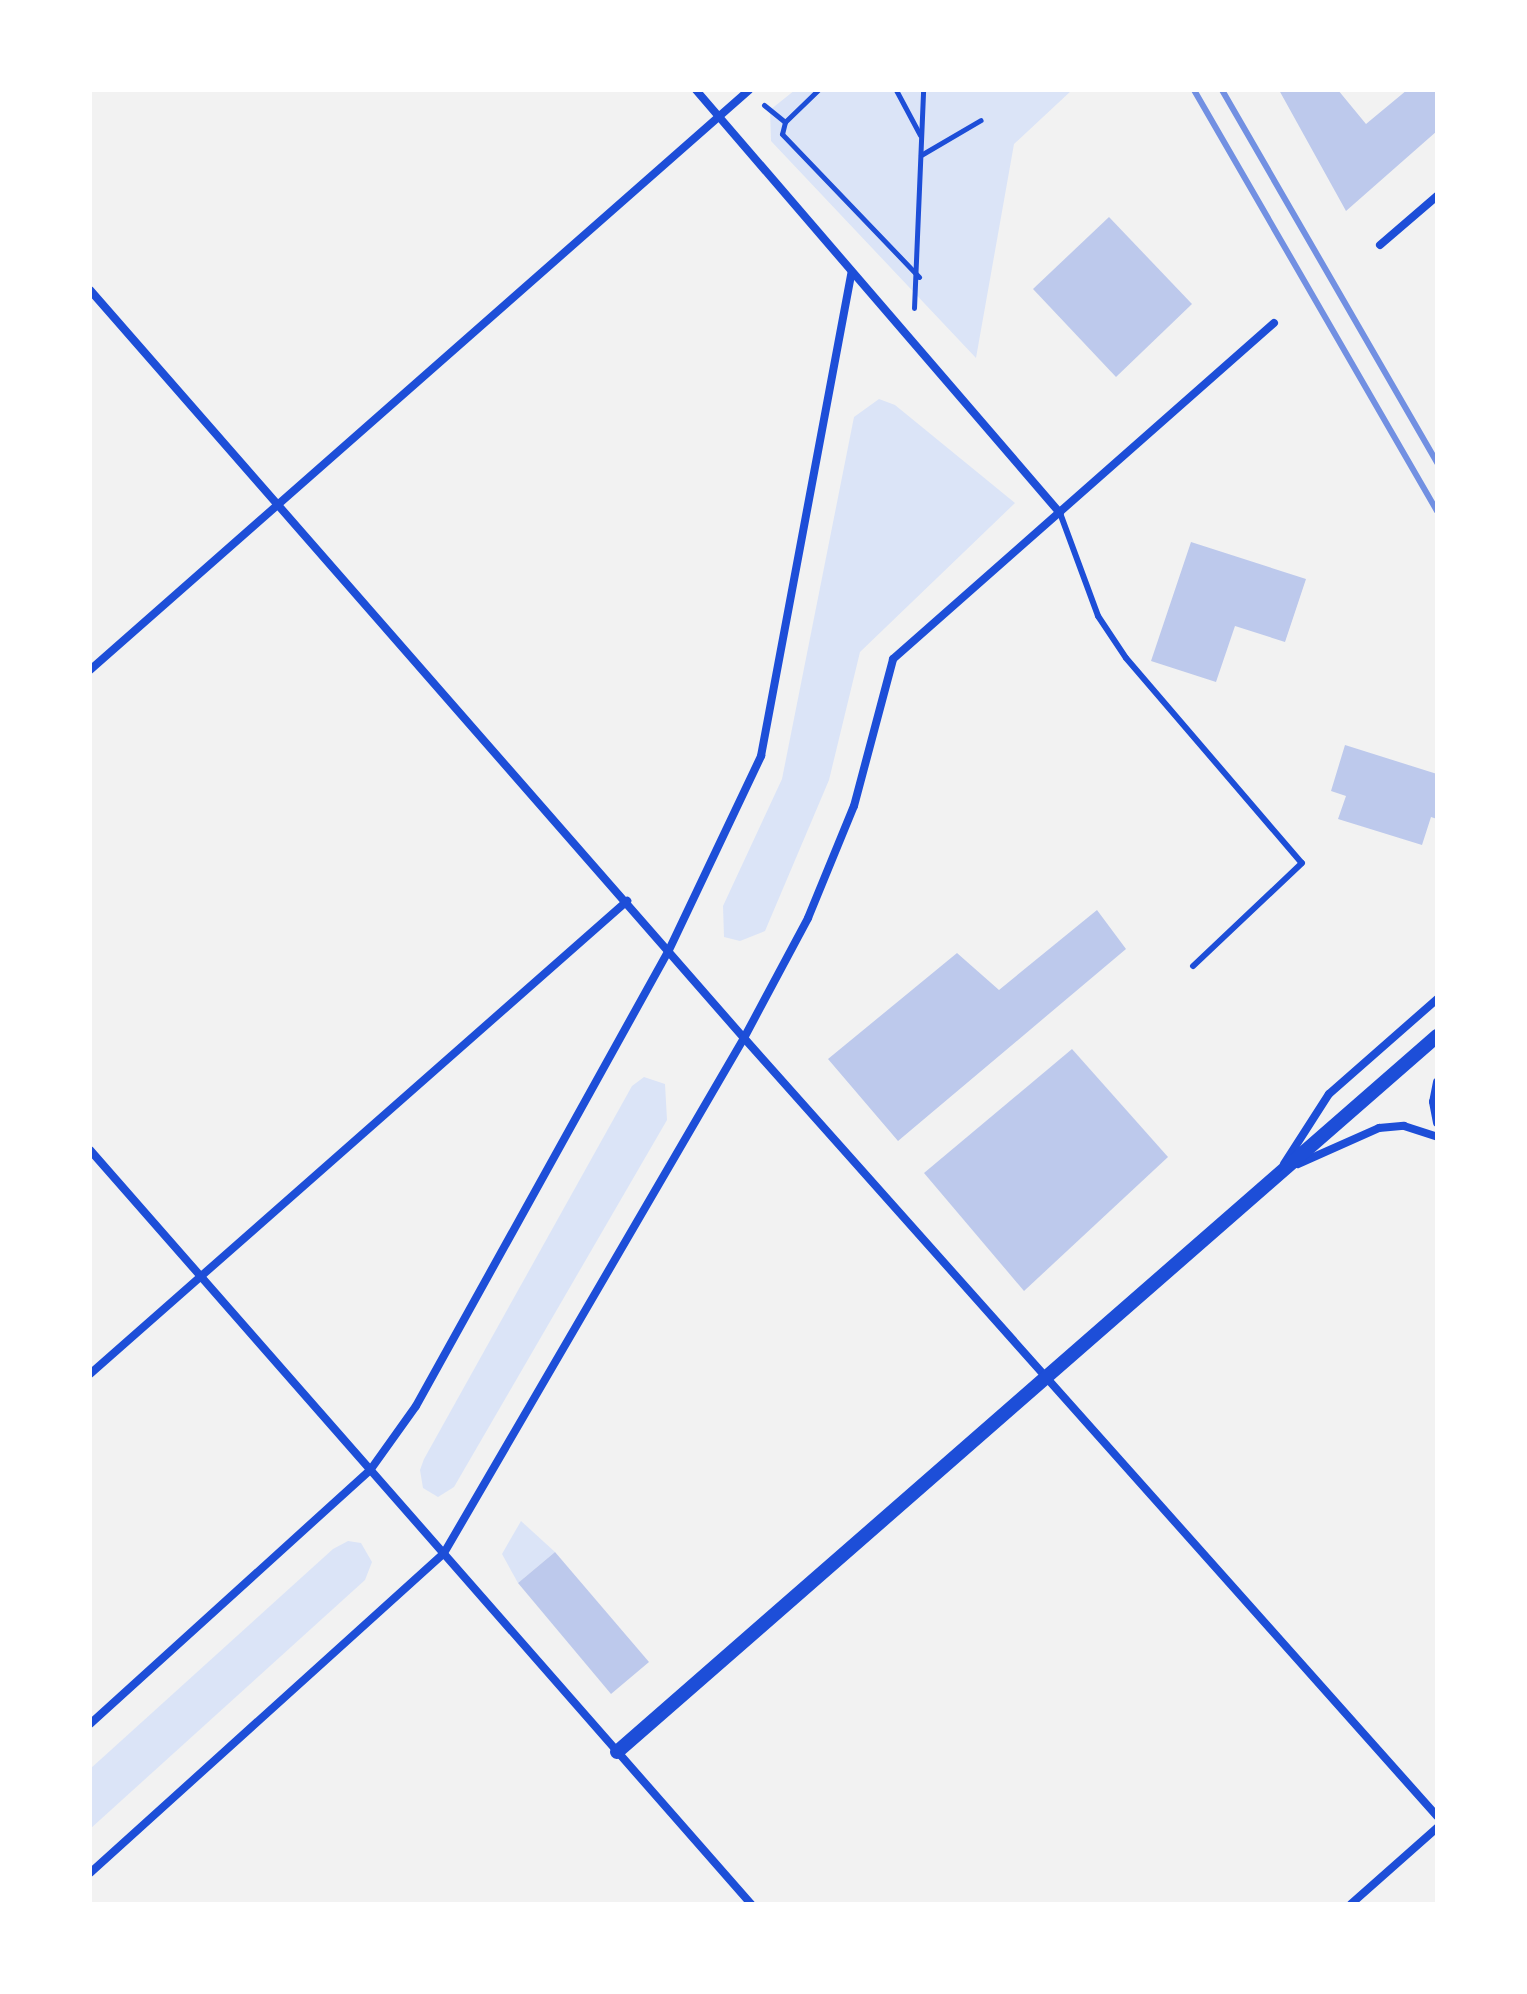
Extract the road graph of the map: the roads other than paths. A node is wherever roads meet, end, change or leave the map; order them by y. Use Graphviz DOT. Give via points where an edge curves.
graph roads {
  1 [pos="696,90"];
  2 [pos="749,90"];
  3 [pos="721,117"];
  4 [pos="1437,196"];
  5 [pos="1380,245"];
  6 [pos="852,272"];
  7 [pos="90,290"];
  8 [pos="1274,323"];
  9 [pos="279,502"];
  10 [pos="1060,513"];
  11 [pos="90,670"];
  12 [pos="627,901"];
  13 [pos="669,950"];
  14 [pos="1193,966"];
  15 [pos="1437,999"];
  16 [pos="1437,1036"];
  17 [pos="744,1038"];
  18 [pos="1437,1082"];
  19 [pos="1437,1123"];
  20 [pos="1437,1137"];
  21 [pos="90,1150"];
  22 [pos="1279,1173"];
  23 [pos="201,1276"];
  24 [pos="90,1374"];
  25 [pos="1046,1377"];
  26 [pos="371,1469"];
  27 [pos="444,1553"];
  28 [pos="90,1724"];
  29 [pos="617,1752"];
  30 [pos="1437,1816"];
  31 [pos="1437,1828"];
  32 [pos="90,1873"];
  33 [pos="751,1904"];
  34 [pos="1351,1904"];
  1 -- 3 [label="street"];
  2 -- 3 [label="street"];
  3 -- 6 [label="street"];
  3 -- 9 [label="street"];
  4 -- 5 [label="street"];
  6 -- 10 [label="street"];
  6 -- 13 [label="street" via="761,756"];
  7 -- 9 [label="street"];
  8 -- 10 [label="street"];
  9 -- 11 [label="street"];
  9 -- 12 [label="street"];
  10 -- 14 [label="lane" via="1098,616 1126,658 1302,863"];
  10 -- 17 [label="street" via="893,659 854,806 808,918"];
  12 -- 13 [label="street"];
  12 -- 23 [label="street"];
  13 -- 17 [label="street"];
  13 -- 26 [label="street" via="416,1406"];
  15 -- 22 [label="street" via="1329,1094"];
  16 -- 22 [label="street"];
  17 -- 25 [label="street"];
  17 -- 27 [label="street"];
  18 -- 19 [label="street"];
  20 -- 22 [label="street" via="1404,1126 1379,1128"];
  21 -- 23 [label="street"];
  22 -- 25 [label="street"];
  23 -- 24 [label="street"];
  23 -- 26 [label="street"];
  25 -- 29 [label="street"];
  25 -- 30 [label="street"];
  26 -- 27 [label="street"];
  26 -- 28 [label="street"];
  27 -- 29 [label="street"];
  27 -- 32 [label="street"];
  29 -- 33 [label="street"];
  31 -- 34 [label="street"];
}
